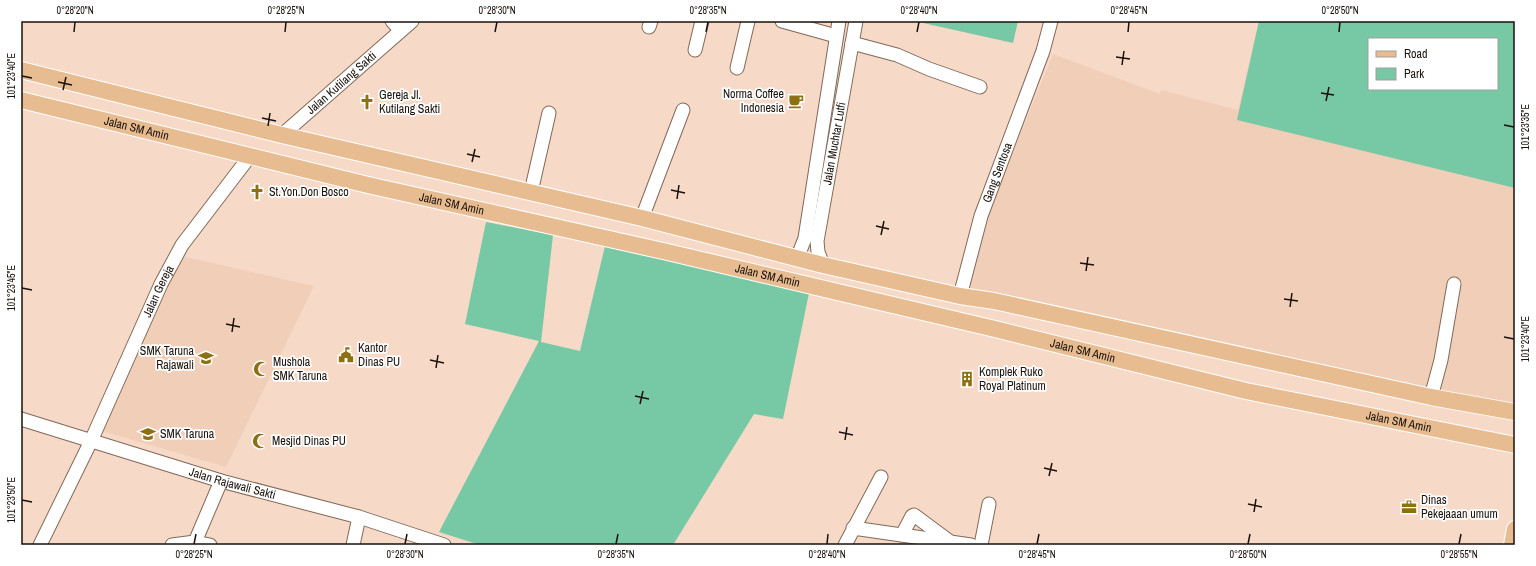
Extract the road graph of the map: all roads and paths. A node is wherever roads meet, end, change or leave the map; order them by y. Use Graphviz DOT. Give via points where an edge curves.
graph roads {
  1 [pos="412,21"];
  2 [pos="702,21"];
  3 [pos="748,21"];
  4 [pos="782,21"];
  5 [pos="839,21"];
  6 [pos="856,21"];
  7 [pos="1051,21"];
  8 [pos="396,25"];
  9 [pos="836,36"];
  10 [pos="852,43"];
  11 [pos="695,50"];
  12 [pos="737,68"];
  13 [pos="21,70"];
  14 [pos="980,87"];
  15 [pos="21,100"];
  16 [pos="683,110"];
  17 [pos="549,114"];
  18 [pos="282,135"];
  19 [pos="250,156"];
  20 [pos="530,192"];
  21 [pos="642,218"];
  22 [pos="668,225"];
  23 [pos="663,251"];
  24 [pos="794,258"];
  25 [pos="823,265"];
  26 [pos="1454,284"];
  27 [pos="960,296"];
  28 [pos="1431,397"];
  29 [pos="1515,412"];
  30 [pos="21,419"];
  31 [pos="91,441"];
  32 [pos="1515,445"];
  33 [pos="881,477"];
  34 [pos="221,481"];
  35 [pos="989,504"];
  36 [pos="359,517"];
  37 [pos="853,528"];
  38 [pos="1515,529"];
  39 [pos="902,535"];
  40 [pos="195,542"];
  41 [pos="950,542"];
  42 [pos="40,545"];
  43 [pos="172,545"];
  44 [pos="210,545"];
  45 [pos="353,545"];
  46 [pos="444,545"];
  47 [pos="845,545"];
  48 [pos="971,545"];
  49 [pos="981,545"];
  50 [pos="1512,545"];
  1 -- 8 [label="street, Jalan Kutilang Sakti"];
  2 -- 11 [label="street"];
  3 -- 12 [label="street"];
  4 -- 9 [label="street"];
  5 -- 9 [label="street, Jalan Muchtar Lutfi"];
  6 -- 10 [label="street, Jalan Muchtar Lutfi"];
  7 -- 27 [label="street, Gang Sentosa" via="1044,51 981,216"];
  8 -- 18 [label="street, Jalan Kutilang Sakti"];
  9 -- 24 [label="street, Jalan Muchtar Lutfi" via="805,238"];
  10 -- 14 [label="street" via="897,54 929,69"];
  10 -- 25 [label="street, Jalan Muchtar Lutfi" via="817,241"];
  13 -- 18 [label="main road, Jalan SM Amin"];
  15 -- 19 [label="main road, Jalan SM Amin"];
  16 -- 21 [label="street"];
  17 -- 20 [label="street"];
  18 -- 20 [label="main road, Jalan SM Amin"];
  19 -- 23 [label="main road, Jalan SM Amin"];
  19 -- 31 [label="street, Jalan Gereja" via="182,245 161,284"];
  20 -- 21 [label="main road, Jalan SM Amin"];
  21 -- 22 [label="main road, Jalan SM Amin"];
  22 -- 23 [label="main road"];
  22 -- 24 [label="main road, Jalan SM Amin"];
  23 -- 32 [label="main road, Jalan SM Amin" via="1246,391"];
  24 -- 25 [label="main road, Jalan SM Amin"];
  25 -- 27 [label="main road, Jalan SM Amin"];
  26 -- 28 [label="street" via="1441,360"];
  27 -- 28 [label="main road, Jalan SM Amin" via="994,301"];
  28 -- 29 [label="main road, Jalan SM Amin"];
  30 -- 31 [label="street, Jalan Rajawali Sakti"];
  31 -- 34 [label="street, Jalan Rajawali Sakti"];
  31 -- 42 [label="street, Jalan Gereja"];
  33 -- 37 [label="street"];
  34 -- 36 [label="street, Jalan Rajawali Sakti"];
  34 -- 40 [label="street"];
  35 -- 49 [label="street"];
  36 -- 45 [label="street"];
  36 -- 46 [label="street, Jalan Rajawali Sakti"];
  37 -- 39 [label="street"];
  37 -- 47 [label="street"];
  38 -- 50 [label="main road"];
  39 -- 41 [label="street"];
  39 -- 41 [label="street" via="914,515"];
  40 -- 43 [label="street"];
  40 -- 44 [label="street"];
  41 -- 48 [label="street"];
}
